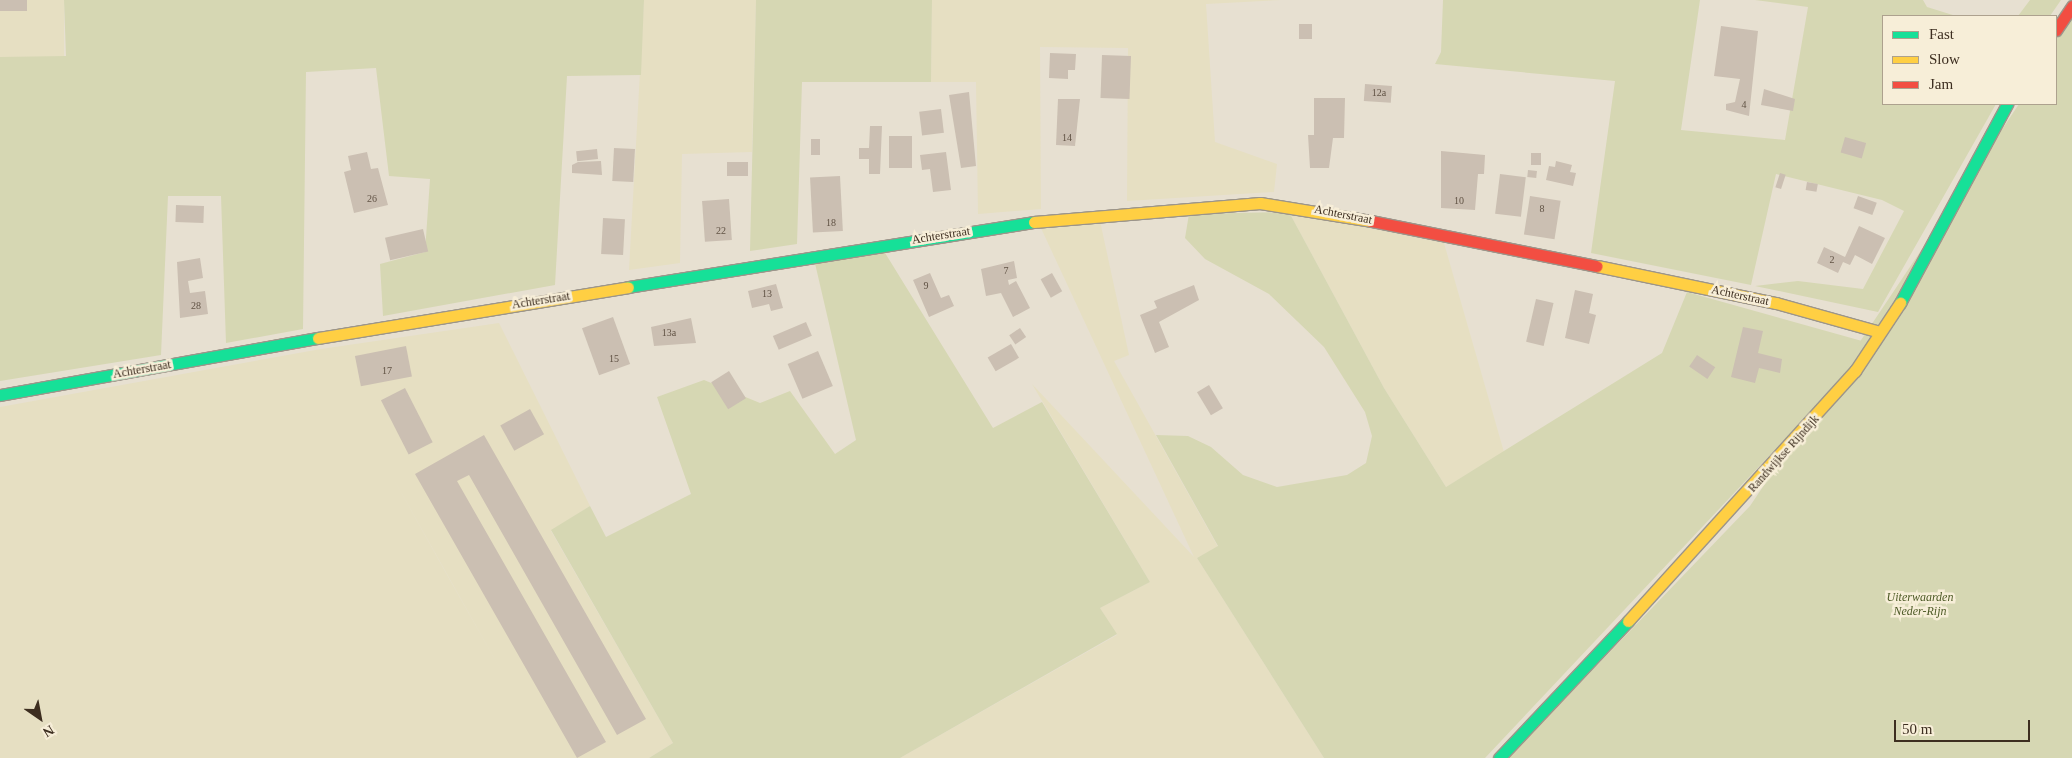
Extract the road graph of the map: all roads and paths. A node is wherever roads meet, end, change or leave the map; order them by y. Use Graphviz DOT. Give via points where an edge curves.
graph roads {
  1 [pos="2072,6"];
  2 [pos="2057,28"];
  3 [pos="2005,105"];
  4 [pos="1880,332"];
  5 [pos="0,395"];
  6 [pos="1499,758"];
  1 -- 2 [label="street"];
  3 -- 4 [label="street, Randwijkse Rijndijk" via="1908,291"];
  4 -- 5 [label="street, Achterstraat" via="1679,283 1399,226 1260,204 1072,217 959,232 305,340"];
  4 -- 6 [label="street, Randwijkse Rijndijk" via="1811,426"];
}
